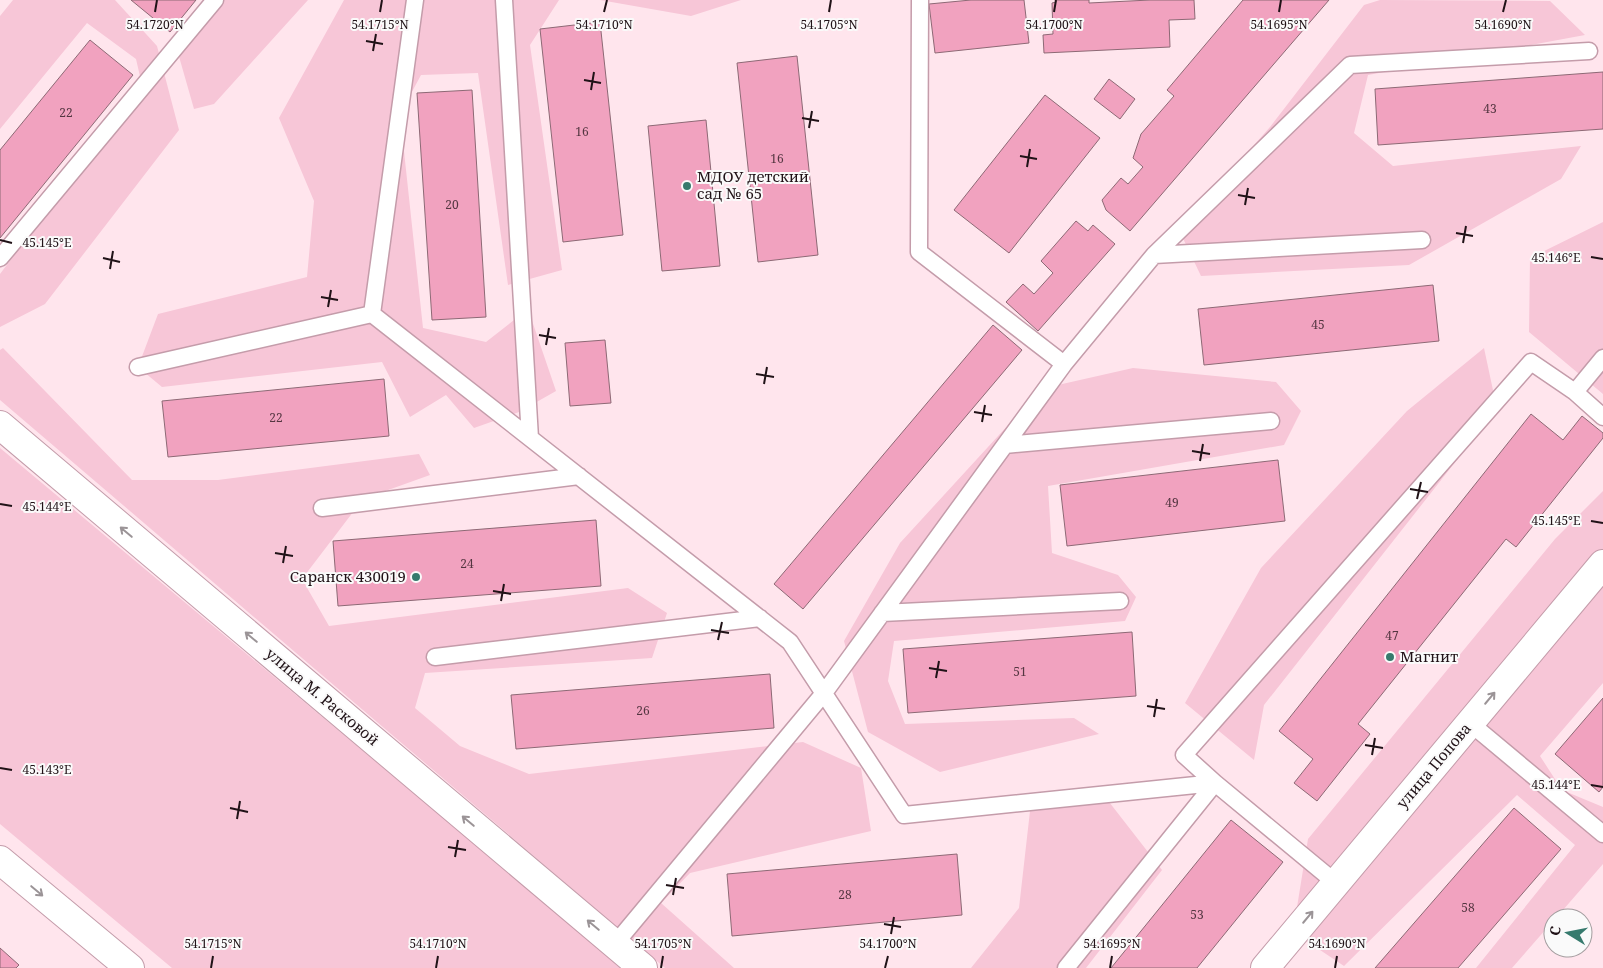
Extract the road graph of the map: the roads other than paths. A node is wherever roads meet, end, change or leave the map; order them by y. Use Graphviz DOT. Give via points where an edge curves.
graph roads {
  1 [pos="215,0"];
  2 [pos="415,0"];
  3 [pos="504,0"];
  4 [pos="920,0"];
  5 [pos="1589,51"];
  6 [pos="1422,240"];
  7 [pos="1154,255"];
  8 [pos="0,258"];
  9 [pos="372,314"];
  10 [pos="1603,358"];
  11 [pos="1064,364"];
  12 [pos="138,367"];
  13 [pos="1575,392"];
  14 [pos="1603,416"];
  15 [pos="1271,422"];
  16 [pos="0,425"];
  17 [pos="530,438"];
  18 [pos="1005,445"];
  19 [pos="579,476"];
  20 [pos="322,508"];
  21 [pos="1603,564"];
  22 [pos="1120,601"];
  23 [pos="882,613"];
  24 [pos="760,618"];
  25 [pos="435,656"];
  26 [pos="824,693"];
  27 [pos="1470,723"];
  28 [pos="1215,783"];
  29 [pos="1603,834"];
  30 [pos="0,860"];
  31 [pos="1336,883"];
  32 [pos="615,944"];
  33 [pos="130,968"];
  34 [pos="643,968"];
  35 [pos="1066,968"];
  36 [pos="1265,968"];
  1 -- 8 [label="lane"];
  2 -- 9 [label="lane"];
  3 -- 17 [label="lane"];
  4 -- 11 [label="lane" via="919,252"];
  5 -- 7 [label="lane" via="1350,65"];
  6 -- 7 [label="lane"];
  7 -- 11 [label="lane"];
  9 -- 12 [label="lane"];
  9 -- 17 [label="lane"];
  10 -- 13 [label="lane"];
  11 -- 18 [label="lane"];
  13 -- 14 [label="lane"];
  13 -- 28 [label="lane" via="1531,362 1184,756"];
  15 -- 18 [label="lane"];
  32 -- 16 [label="street, улица М. Расковой, one-way"];
  17 -- 19 [label="lane"];
  18 -- 23 [label="lane"];
  19 -- 20 [label="lane"];
  19 -- 24 [label="lane"];
  27 -- 21 [label="street, улица Попова, one-way"];
  22 -- 23 [label="lane"];
  23 -- 26 [label="lane"];
  24 -- 25 [label="lane"];
  24 -- 26 [label="lane" via="790,642"];
  26 -- 28 [label="lane" via="904,815"];
  26 -- 32 [label="lane"];
  27 -- 29 [label="lane"];
  27 -- 31 [label="street, улица Попова"];
  28 -- 31 [label="lane"];
  28 -- 35 [label="lane"];
  30 -- 33 [label="street, one-way"];
  36 -- 31 [label="street, улица Попова, one-way"];
  32 -- 34 [label="street, улица М. Расковой"];
}
